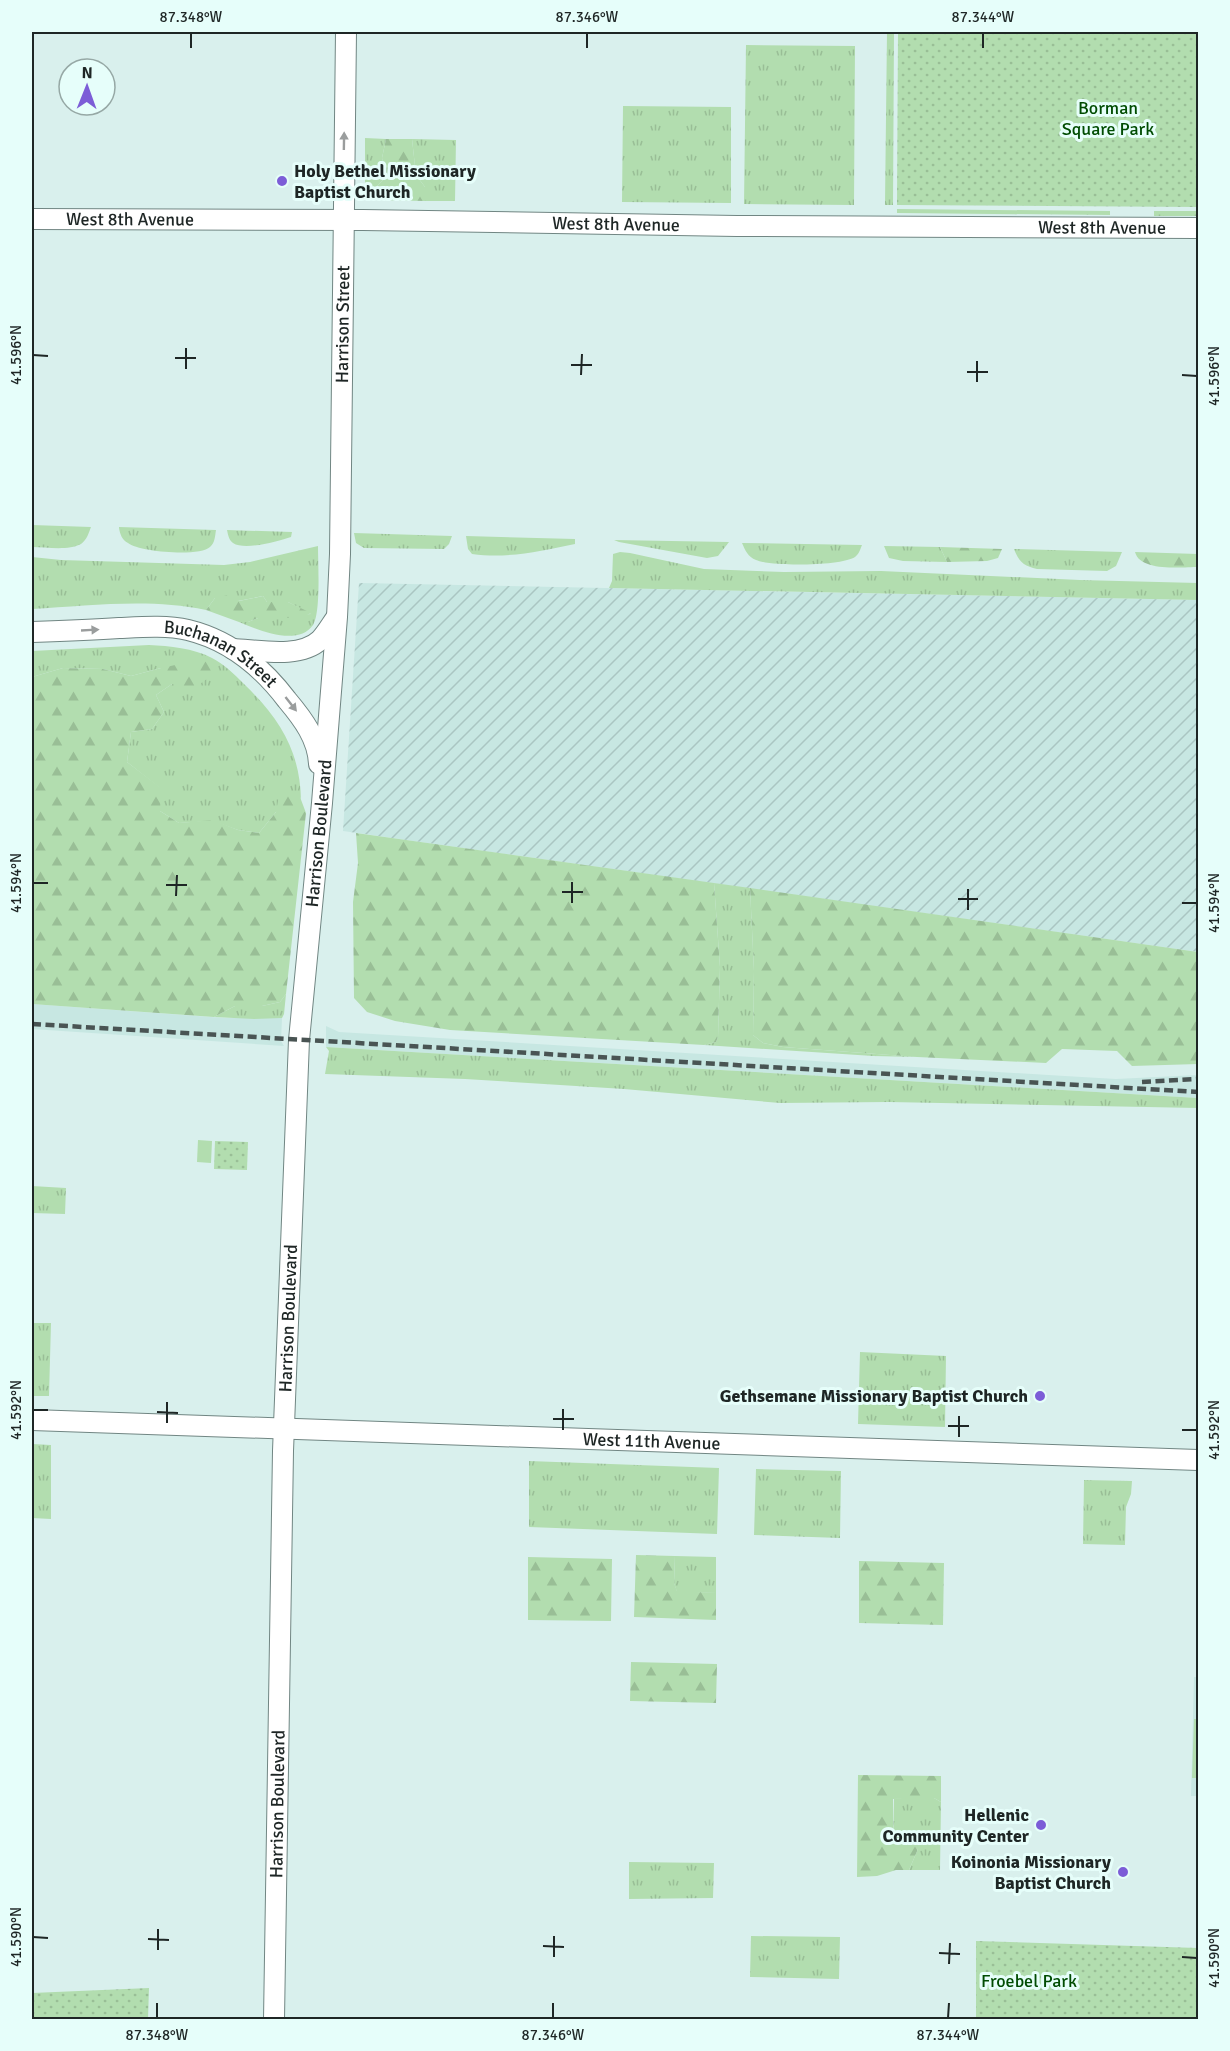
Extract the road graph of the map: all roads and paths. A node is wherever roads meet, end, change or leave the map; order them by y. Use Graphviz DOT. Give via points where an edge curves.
graph roads {
  1 [pos="346,32"];
  2 [pos="32,219"];
  3 [pos="344,220"];
  4 [pos="1198,228"];
  5 [pos="337,617"];
  6 [pos="32,632"];
  7 [pos="233,650"];
  8 [pos="322,803"];
  9 [pos="32,1420"];
  10 [pos="284,1428"];
  11 [pos="1198,1460"];
  12 [pos="274,2019"];
  3 -- 1 [label="street, Harrison Street, one-way"];
  2 -- 3 [label="street, West 8th Avenue"];
  3 -- 4 [label="street, West 8th Avenue"];
  3 -- 5 [label="street, Harrison Street"];
  5 -- 7 [label="street" via="313,646 290,652"];
  5 -- 8 [label="street, Harrison Boulevard"];
  6 -- 7 [label="street, Buchanan Street, one-way" via="151,627 187,630"];
  7 -- 8 [label="street, Buchanan Street, one-way" via="246,657 278,688 306,724 319,753"];
  8 -- 10 [label="street, Harrison Boulevard" via="300,1034"];
  9 -- 10 [label="street, West 11th Avenue"];
  10 -- 11 [label="street, West 11th Avenue"];
  10 -- 12 [label="street, Harrison Boulevard"];
}
